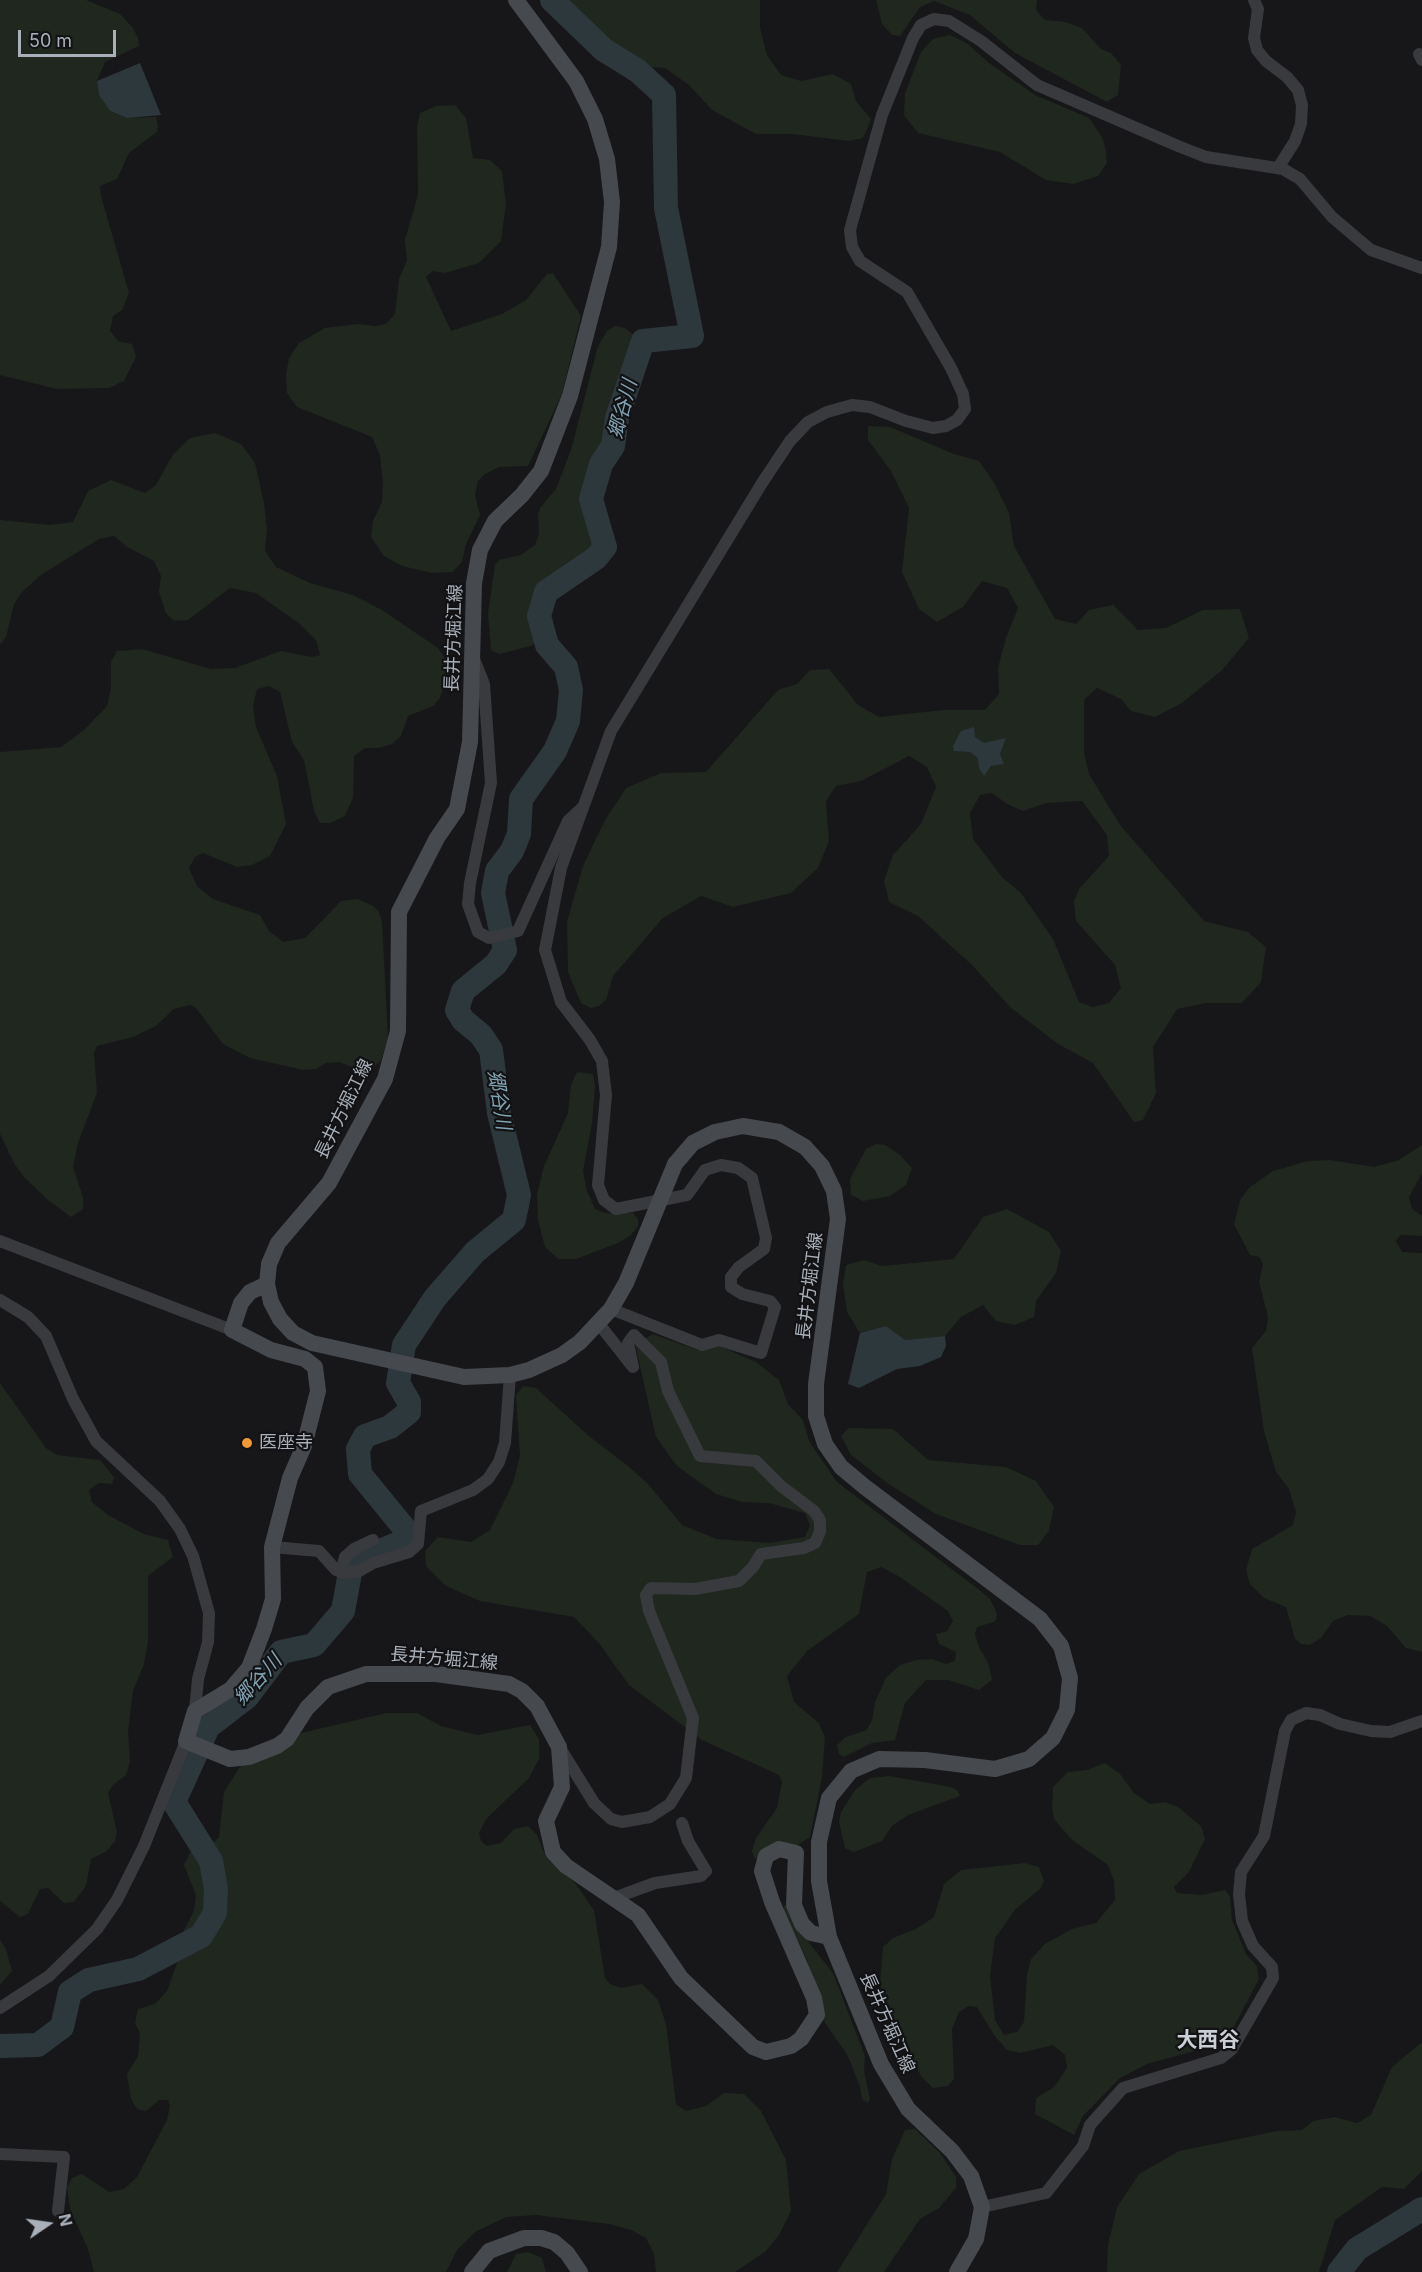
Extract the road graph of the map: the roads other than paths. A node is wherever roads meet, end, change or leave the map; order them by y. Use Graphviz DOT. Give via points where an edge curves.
graph roads {
  1 [pos="516,0"];
  2 [pos="1254,0"];
  3 [pos="1278,168"];
  4 [pos="1422,268"];
  5 [pos="472,655"];
  6 [pos="583,807"];
  7 [pos="658,1201"];
  8 [pos="0,1241"];
  9 [pos="267,1284"];
  10 [pos="0,1300"];
  11 [pos="611,1309"];
  12 [pos="599,1324"];
  13 [pos="232,1330"];
  14 [pos="510,1375"];
  15 [pos="373,1540"];
  16 [pos="272,1547"];
  17 [pos="341,1572"];
  18 [pos="195,1711"];
  19 [pos="1422,1721"];
  20 [pos="189,1742"];
  21 [pos="560,1747"];
  22 [pos="682,1823"];
  23 [pos="819,1842"];
  24 [pos="796,1853"];
  25 [pos="614,1898"];
  26 [pos="829,1937"];
  27 [pos="0,2008"];
  28 [pos="0,2154"];
  29 [pos="982,2207"];
  30 [pos="58,2211"];
  31 [pos="472,2272"];
  32 [pos="580,2272"];
  33 [pos="957,2272"];
  1 -- 5 [label="main road, 長井方堀江線" via="576,81 595,119 607,159 612,202 609,246 570,396 541,471 495,521 480,550 474,583"];
  2 -- 3 [label="street" via="1258,9 1254,38 1257,50 1287,76 1298,90 1302,105 1295,141"];
  3 -- 4 [label="street" via="1300,179 1332,217 1371,250"];
  3 -- 6 [label="street" via="1206,157 1178,146 1037,85 949,21 934,20 921,26 882,115 850,230 852,247 860,261 907,292 951,368 965,409 952,423 933,428 852,405 808,422 762,483 611,730"];
  5 -- 6 [label="street" via="484,684 491,783 468,904 478,932 489,938 518,931 568,821"];
  5 -- 9 [label="main road, 長井方堀江線" via="470,742 457,809 437,838 399,912 398,1031 385,1079 329,1183 278,1243 269,1264"];
  6 -- 7 [label="street" via="561,868 545,950 561,1002 602,1061 606,1095 598,1185 604,1200 616,1209"];
  7 -- 11 [label="main road, 長井方堀江線" via="626,1283"];
  7 -- 11 [label="street" via="687,1195 705,1170 721,1165 738,1168 752,1178 766,1238 764,1249 739,1267 731,1277 731,1287 770,1301 775,1307 761,1353 719,1340 702,1345"];
  7 -- 23 [label="main road, 長井方堀江線" via="675,1164 693,1143 715,1132 743,1126 779,1132 805,1147 822,1166 834,1191 838,1219 816,1384 816,1416 825,1444 841,1467 865,1487 1040,1619 1061,1646 1070,1678 1067,1710 1053,1738 1029,1759 995,1769 926,1760 879,1759 851,1772 830,1798"];
  8 -- 13 [label="street"];
  9 -- 13 [label="main road" via="241,1303"];
  9 -- 14 [label="main road, 長井方堀江線" via="280,1319 293,1333 312,1343 464,1377"];
  10 -- 18 [label="street" via="28,1317 46,1336 96,1441 160,1502 193,1556 209,1613 208,1642"];
  11 -- 12 [label="main road, 長井方堀江線"];
  12 -- 14 [label="main road, 長井方堀江線" via="562,1355"];
  12 -- 21 [label="street" via="633,1367 628,1343 634,1335 661,1362 668,1391 700,1456 756,1461 814,1511 820,1520 820,1532 815,1543 804,1548 761,1554 739,1581 695,1589 651,1588 646,1595 693,1718 686,1778 670,1804 650,1817 622,1822 611,1819 594,1803"];
  13 -- 16 [label="main road" via="271,1350 306,1359 315,1367 318,1379 304,1446 290,1478"];
  14 -- 17 [label="street" via="505,1443 488,1479 473,1490 421,1510 418,1544 409,1552 373,1563 359,1572"];
  15 -- 17 [label="street" via="345,1557"];
  16 -- 17 [label="street" via="319,1551"];
  16 -- 18 [label="main road" via="273,1599 249,1668 231,1689"];
  18 -- 20 [label="main road"];
  19 -- 29 [label="street" via="1390,1732 1340,1724 1306,1713 1291,1720 1285,1731 1264,1836 1241,1872 1239,1894 1242,1921 1253,1946 1272,1967 1273,1978 1232,2049 1221,2058 1123,2088 1090,2125 1083,2146 1046,2193"];
  20 -- 21 [label="main road, 長井方堀江線" via="230,1759 249,1756 287,1739 307,1708 328,1687 366,1674 436,1674 509,1684 522,1691 537,1706"];
  20 -- 27 [label="street" via="144,1846 117,1900 97,1929 49,1976"];
  21 -- 25 [label="main road, 長井方堀江線" via="562,1787 546,1821 553,1852 566,1866"];
  22 -- 25 [label="street" via="706,1871 701,1876 655,1882"];
  23 -- 24 [label="main road, 長井方堀江線"];
  23 -- 26 [label="main road, 長井方堀江線" via="822,1907"];
  24 -- 25 [label="main road, 長井方堀江線" via="779,1849 766,1856 762,1871 814,1998 817,2015 801,2039 780,2050 766,2052 753,2047 681,1978 638,1915"];
  24 -- 26 [label="main road" via="794,1905 802,1924 811,1933"];
  26 -- 29 [label="main road, 長井方堀江線" via="881,2064 908,2109 952,2151 971,2176"];
  28 -- 30 [label="street" via="64,2157"];
  29 -- 33 [label="main road, 長井方堀江線" via="976,2240"];
  31 -- 32 [label="main road" via="489,2251 524,2238 541,2238 554,2242 567,2253"];
}
